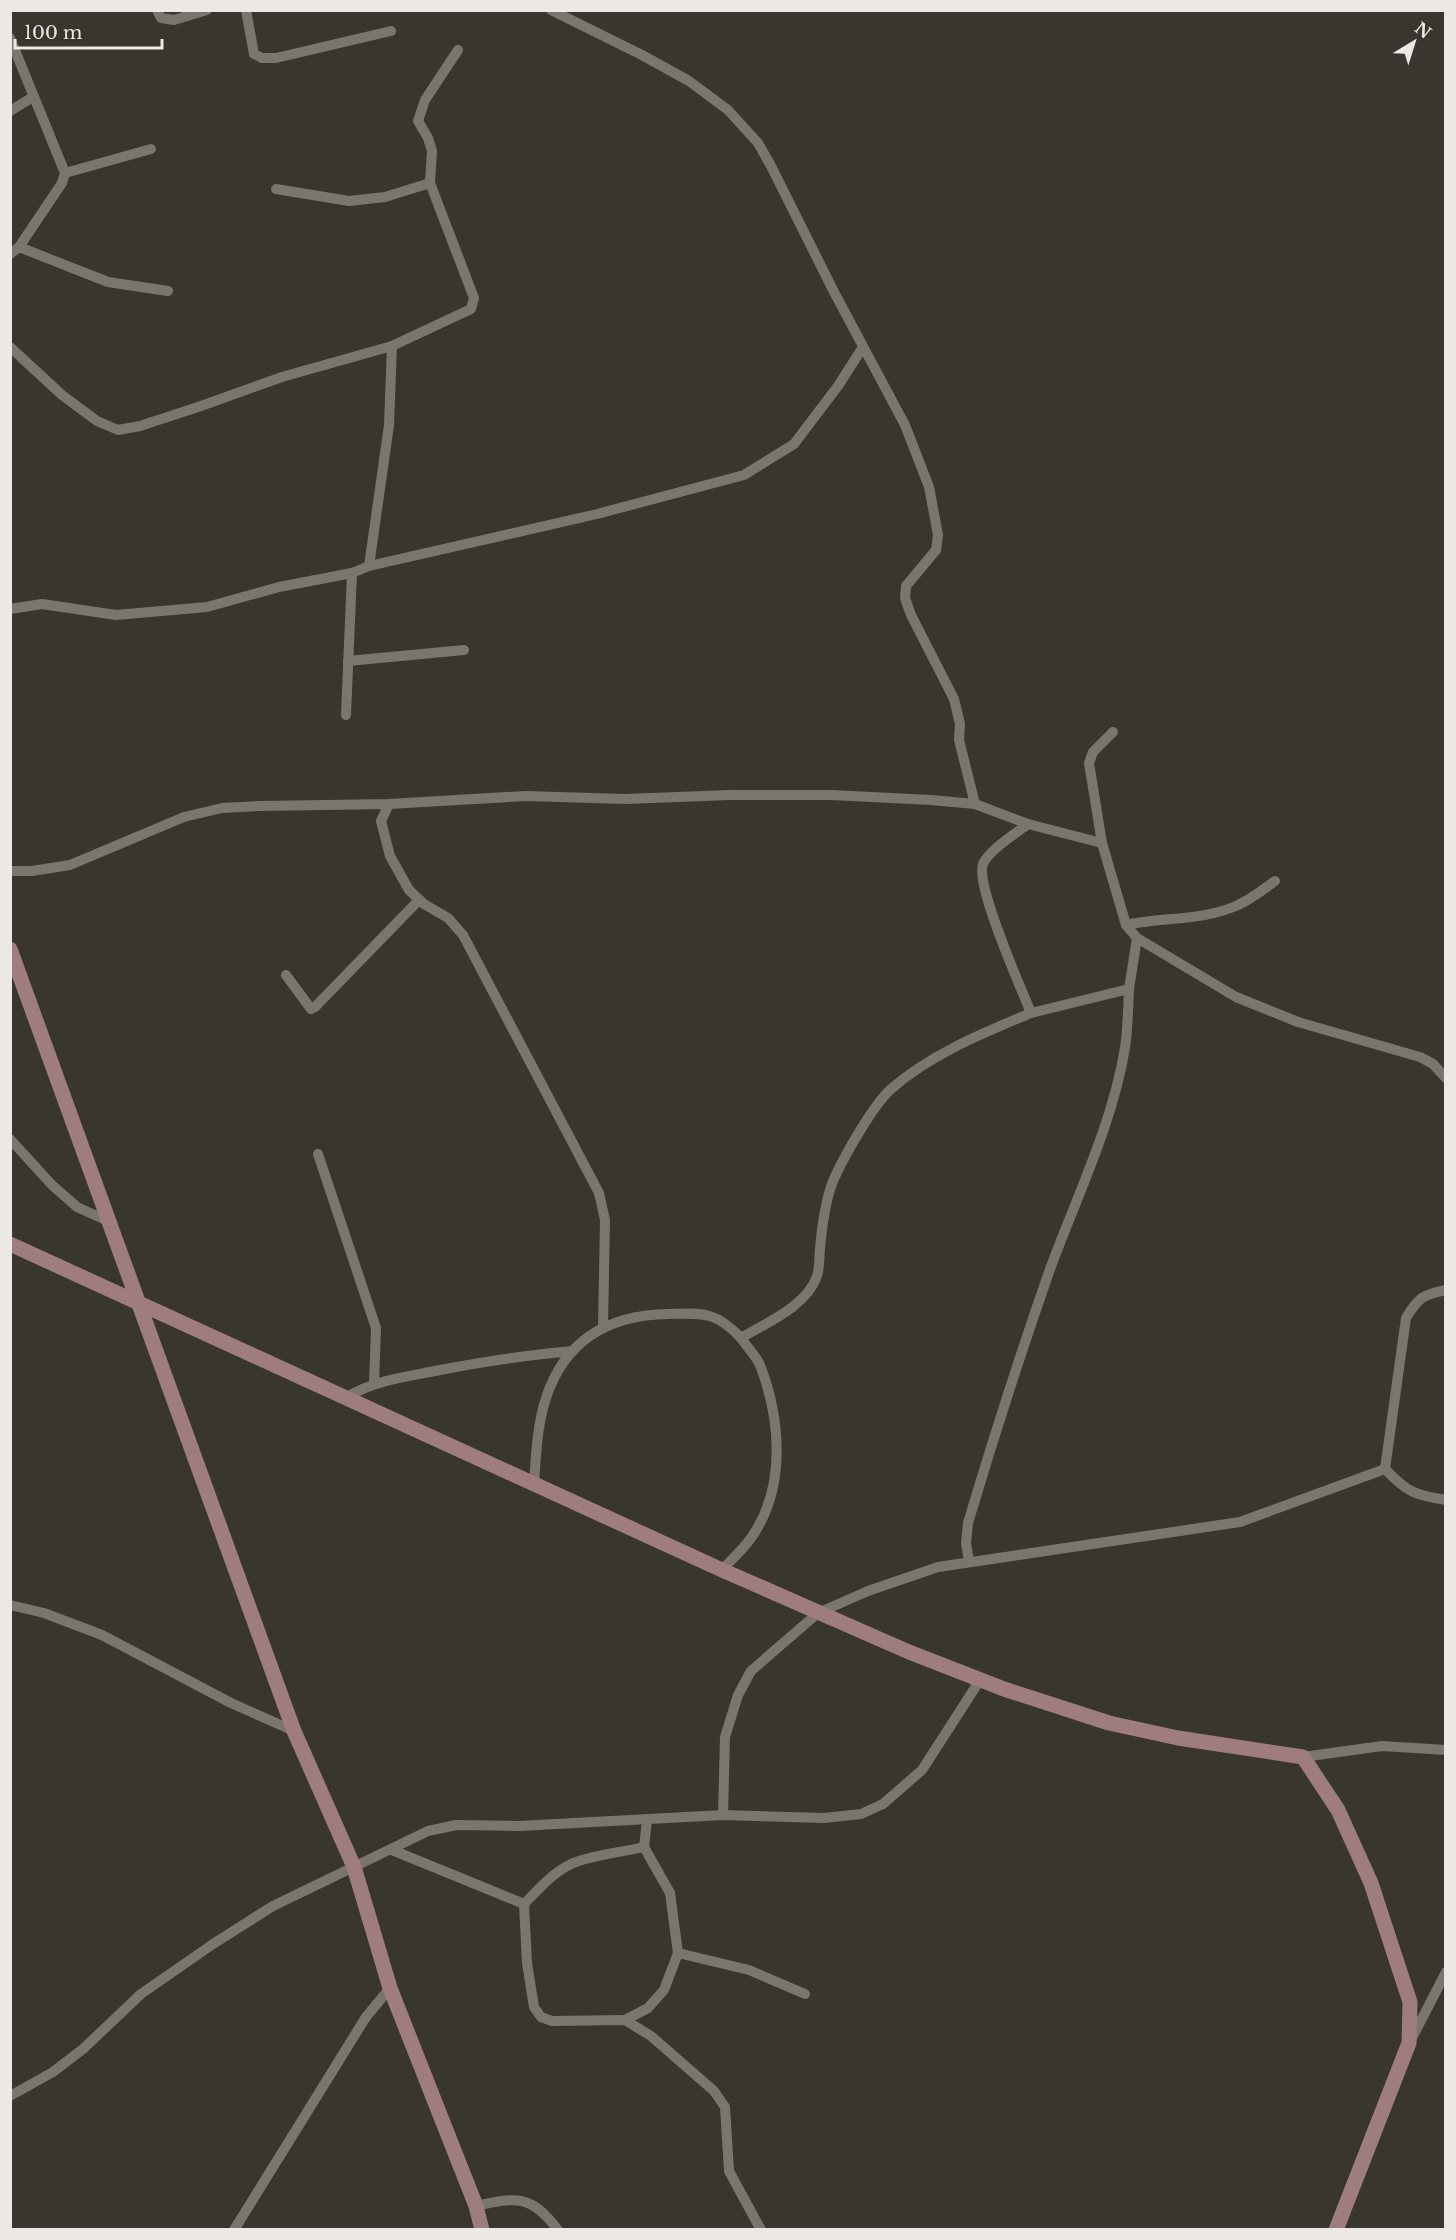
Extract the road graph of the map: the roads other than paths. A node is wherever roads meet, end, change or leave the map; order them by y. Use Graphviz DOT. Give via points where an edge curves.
graph roads {
  1 [pos="156,10"];
  2 [pos="207,10"];
  3 [pos="246,10"];
  4 [pos="551,10"];
  5 [pos="391,31"];
  6 [pos="10,38"];
  7 [pos="458,50"];
  8 [pos="33,97"];
  9 [pos="10,111"];
  10 [pos="152,149"];
  11 [pos="65,173"];
  12 [pos="430,183"];
  13 [pos="276,189"];
  14 [pos="15,250"];
  15 [pos="168,291"];
  16 [pos="392,346"];
  17 [pos="10,347"];
  18 [pos="863,347"];
  19 [pos="369,566"];
  20 [pos="352,573"];
  21 [pos="10,609"];
  22 [pos="464,650"];
  23 [pos="348,661"];
  24 [pos="346,715"];
  25 [pos="1113,732"];
  26 [pos="389,804"];
  27 [pos="975,804"];
  28 [pos="1028,824"];
  29 [pos="1102,843"];
  30 [pos="10,871"];
  31 [pos="1275,880"];
  32 [pos="419,900"];
  33 [pos="1126,925"];
  34 [pos="1137,939"];
  35 [pos="10,949"];
  36 [pos="286,975"];
  37 [pos="1129,989"];
  38 [pos="1031,1013"];
  39 [pos="1446,1078"];
  40 [pos="10,1139"];
  41 [pos="318,1155"];
  42 [pos="111,1223"];
  43 [pos="10,1244"];
  44 [pos="1446,1290"];
  45 [pos="140,1302"];
  46 [pos="603,1326"];
  47 [pos="741,1338"];
  48 [pos="573,1351"];
  49 [pos="374,1384"];
  50 [pos="347,1397"];
  51 [pos="1385,1469"];
  52 [pos="534,1484"];
  53 [pos="1446,1500"];
  54 [pos="969,1562"];
  55 [pos="722,1570"];
  56 [pos="10,1605"];
  57 [pos="819,1612"];
  58 [pos="980,1680"];
  59 [pos="294,1731"];
  60 [pos="1446,1750"];
  61 [pos="1303,1757"];
  62 [pos="723,1815"];
  63 [pos="647,1820"];
  64 [pos="644,1847"];
  65 [pos="392,1850"];
  66 [pos="354,1867"];
  67 [pos="524,1904"];
  68 [pos="678,1953"];
  69 [pos="1446,1972"];
  70 [pos="390,1988"];
  71 [pos="805,1994"];
  72 [pos="625,2020"];
  73 [pos="1409,2043"];
  74 [pos="10,2096"];
  75 [pos="476,2206"];
  76 [pos="234,2229"];
  77 [pos="482,2229"];
  78 [pos="558,2229"];
  79 [pos="760,2229"];
  80 [pos="1336,2229"];
  1 -- 2 [label="street" via="161,18 174,20"];
  3 -- 5 [label="street" via="254,54 262,58"];
  4 -- 18 [label="street" via="642,54 689,81 728,110 758,143"];
  6 -- 8 [label="street"];
  7 -- 12 [label="street" via="425,100 418,122 432,151"];
  8 -- 9 [label="street"];
  8 -- 11 [label="street"];
  10 -- 11 [label="street"];
  11 -- 14 [label="street"];
  12 -- 13 [label="street" via="385,197 349,201"];
  12 -- 16 [label="street" via="474,298 471,309"];
  14 -- 15 [label="street" via="108,282"];
  16 -- 17 [label="street" via="118,430 96,421"];
  16 -- 19 [label="street" via="389,425"];
  18 -- 19 [label="street" via="794,444 744,475 597,514"];
  18 -- 27 [label="street" via="904,425 929,487 938,535 936,550 906,586 905,598 954,699 959,740"];
  19 -- 20 [label="street"];
  20 -- 21 [label="street" via="279,587 207,607 116,615 42,604"];
  20 -- 23 [label="street"];
  22 -- 23 [label="street"];
  23 -- 24 [label="street"];
  25 -- 29 [label="street" via="1093,752 1089,763"];
  26 -- 27 [label="street" via="525,796 625,799 730,795 873,796"];
  26 -- 30 [label="street" via="222,808 184,817 70,865"];
  26 -- 32 [label="street" via="381,821 390,856"];
  27 -- 28 [label="street"];
  28 -- 29 [label="street"];
  28 -- 38 [label="street" via="982,865 993,916"];
  29 -- 33 [label="street"];
  31 -- 33 [label="street" via="1236,907"];
  32 -- 36 [label="street" via="315,1007 310,1009"];
  32 -- 46 [label="street" via="448,918 463,935 599,1193 605,1220"];
  33 -- 34 [label="street"];
  34 -- 37 [label="street"];
  34 -- 39 [label="street" via="1236,997 1298,1022 1420,1057"];
  35 -- 42 [label="street"];
  37 -- 38 [label="street"];
  37 -- 54 [label="street" via="1125,1047 1114,1094 1012,1378 968,1523"];
  38 -- 47 [label="street" via="970,1038 889,1090 859,1132 833,1183 822,1227 817,1276 805,1296"];
  40 -- 42 [label="street" via="78,1208"];
  41 -- 49 [label="street" via="376,1328"];
  42 -- 45 [label="street"];
  43 -- 45 [label="street"];
  44 -- 51 [label="street" via="1416,1300 1406,1318"];
  45 -- 50 [label="street"];
  45 -- 59 [label="street"];
  46 -- 47 [label="street" via="650,1314 703,1313 727,1323"];
  46 -- 48 [label="street"];
  47 -- 55 [label="street" via="759,1363 768,1395 777,1435 775,1478 755,1533"];
  48 -- 49 [label="street" via="517,1356"];
  48 -- 52 [label="street" via="546,1398"];
  49 -- 50 [label="street"];
  50 -- 52 [label="street"];
  51 -- 53 [label="street" via="1402,1487"];
  51 -- 54 [label="street" via="1240,1522"];
  52 -- 55 [label="street"];
  54 -- 57 [label="street" via="938,1567"];
  55 -- 57 [label="street"];
  56 -- 59 [label="street" via="102,1635 231,1703"];
  57 -- 58 [label="street"];
  57 -- 62 [label="street" via="751,1671 738,1695 725,1737"];
  58 -- 61 [label="street" via="1109,1723"];
  58 -- 62 [label="street" via="921,1770 883,1804 861,1814 824,1818"];
  59 -- 66 [label="street"];
  60 -- 61 [label="street" via="1382,1746"];
  61 -- 73 [label="street" via="1338,1810 1371,1883 1410,2002"];
  62 -- 63 [label="street"];
  63 -- 64 [label="street"];
  63 -- 65 [label="street" via="456,1825 428,1831"];
  64 -- 67 [label="street" via="578,1861 544,1883"];
  64 -- 68 [label="street" via="670,1893"];
  65 -- 66 [label="street"];
  65 -- 67 [label="street"];
  66 -- 70 [label="street"];
  66 -- 74 [label="street" via="273,1906 213,1944 141,1994 53,2072"];
  67 -- 72 [label="street" via="527,1964 534,2007 541,2017 552,2021"];
  68 -- 71 [label="street" via="749,1970"];
  68 -- 72 [label="street" via="664,1990 648,2008"];
  69 -- 73 [label="street"];
  70 -- 75 [label="street"];
  70 -- 76 [label="street" via="366,2018"];
  72 -- 79 [label="street" via="651,2036 720,2099 725,2107 729,2171"];
  73 -- 80 [label="street"];
  75 -- 77 [label="street"];
  75 -- 78 [label="street" via="510,2199 526,2202"];
}
